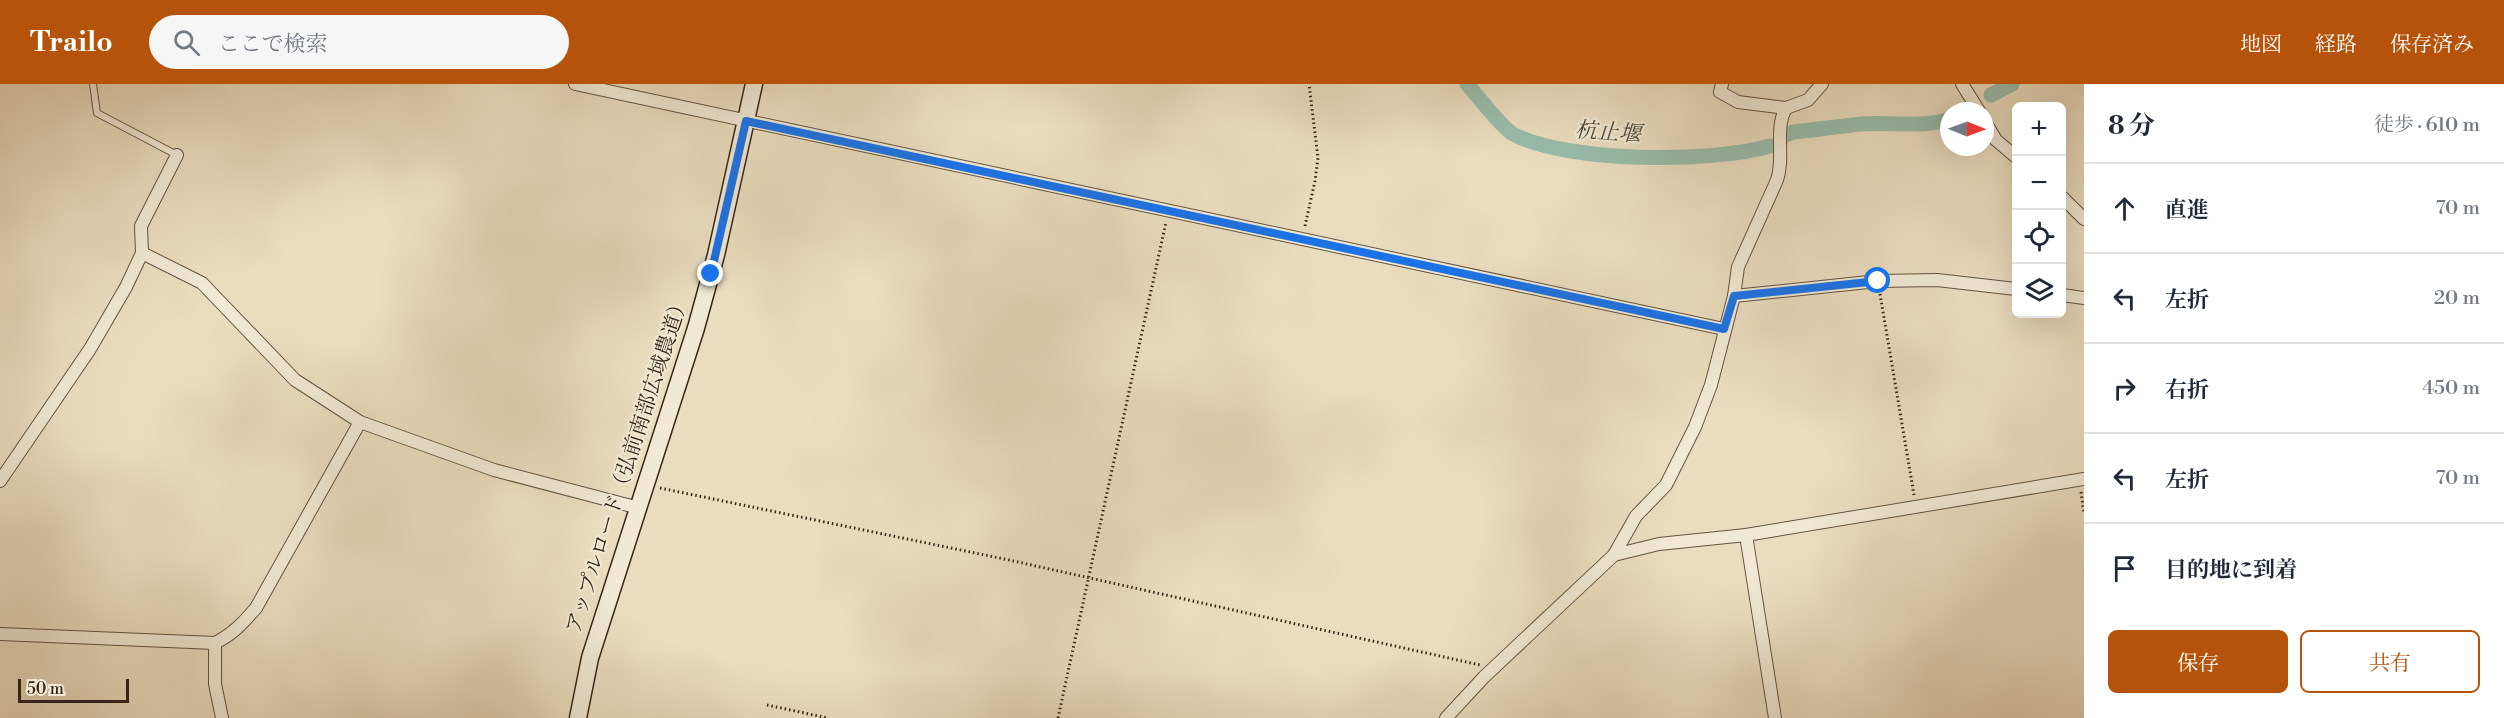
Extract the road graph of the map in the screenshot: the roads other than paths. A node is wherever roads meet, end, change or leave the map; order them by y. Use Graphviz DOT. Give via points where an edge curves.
graph roads {
  1 [pos="93,84"];
  2 [pos="575,84"];
  3 [pos="753,84"];
  4 [pos="1722,84"];
  5 [pos="1821,84"];
  6 [pos="1962,84"];
  7 [pos="1973,102"];
  8 [pos="1786,108"];
  9 [pos="746,121"];
  10 [pos="1994,137"];
  11 [pos="177,155"];
  12 [pos="2015,156"];
  13 [pos="2066,202"];
  14 [pos="2084,219"];
  15 [pos="142,253"];
  16 [pos="2012,289"];
  17 [pos="1734,296"];
  18 [pos="2066,296"];
  19 [pos="2084,298"];
  20 [pos="1724,329"];
  21 [pos="360,422"];
  22 [pos="2081,479"];
  23 [pos="0,481"];
  24 [pos="639,508"];
  25 [pos="1746,535"];
  26 [pos="1614,555"];
  27 [pos="0,634"];
  28 [pos="215,643"];
  29 [pos="222,718"];
  30 [pos="578,718"];
  31 [pos="1446,718"];
  32 [pos="1775,718"];
  1 -- 11 [label="lane" via="97,113"];
  2 -- 9 [label="street"];
  3 -- 9 [label="street, アップルロード（弘前南部広域農道）"];
  4 -- 8 [label="street" via="1720,92 1738,102"];
  5 -- 8 [label="street" via="1808,100"];
  6 -- 7 [label="street"];
  8 -- 17 [label="street" via="1781,117 1781,167 1738,267"];
  9 -- 20 [label="street"];
  9 -- 24 [label="street, アップルロード（弘前南部広域農道）" via="716,255"];
  10 -- 12 [label="street"];
  11 -- 15 [label="street" via="141,226"];
  13 -- 14 [label="street"];
  15 -- 21 [label="street" via="202,283 295,380"];
  15 -- 23 [label="street" via="90,349"];
  16 -- 17 [label="street" via="1937,280 1878,281"];
  17 -- 20 [label="street"];
  18 -- 19 [label="street"];
  20 -- 26 [label="street" via="1711,385 1695,427 1666,485 1636,516"];
  21 -- 24 [label="street" via="494,470"];
  21 -- 28 [label="street" via="256,608 241,626"];
  22 -- 25 [label="street"];
  24 -- 30 [label="street, アップルロード（弘前南部広域農道）" via="590,658"];
  25 -- 26 [label="street" via="1659,544"];
  25 -- 32 [label="street"];
  26 -- 31 [label="street"];
  27 -- 28 [label="street"];
  28 -- 29 [label="street" via="214,684"];
}
